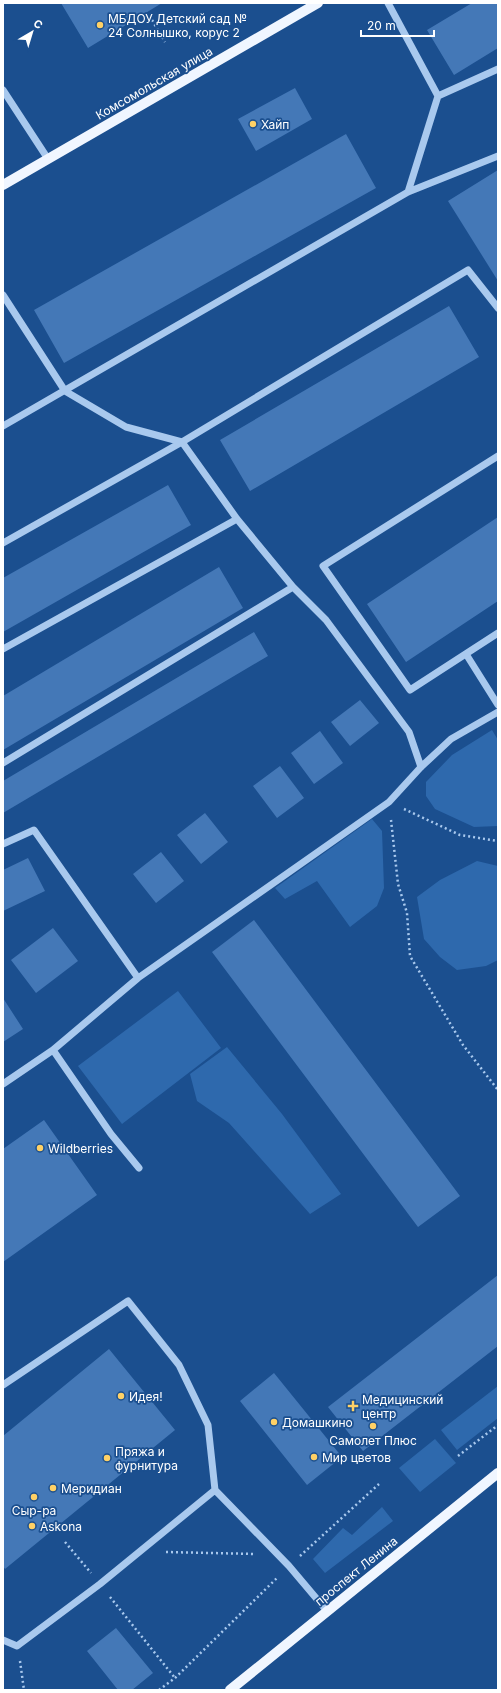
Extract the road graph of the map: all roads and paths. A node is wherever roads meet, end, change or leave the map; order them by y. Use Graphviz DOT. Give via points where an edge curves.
graph roads {
  1 [pos="318,3"];
  2 [pos="388,3"];
  3 [pos="152,20"];
  4 [pos="165,42"];
  5 [pos="498,70"];
  6 [pos="3,90"];
  7 [pos="438,96"];
  8 [pos="498,156"];
  9 [pos="48,159"];
  10 [pos="3,185"];
  11 [pos="408,192"];
  12 [pos="3,294"];
  13 [pos="498,308"];
  14 [pos="65,392"];
  15 [pos="3,426"];
  16 [pos="182,442"];
  17 [pos="498,456"];
  18 [pos="237,519"];
  19 [pos="3,542"];
  20 [pos="293,587"];
  21 [pos="498,633"];
  22 [pos="3,649"];
  23 [pos="466,654"];
  24 [pos="498,705"];
  25 [pos="498,712"];
  26 [pos="3,763"];
  27 [pos="421,767"];
  28 [pos="389,802"];
  29 [pos="498,840"];
  30 [pos="3,844"];
  31 [pos="138,978"];
  32 [pos="53,1050"];
  33 [pos="3,1084"];
  34 [pos="498,1090"];
  35 [pos="138,1168"];
  36 [pos="3,1385"];
  37 [pos="498,1425"];
  38 [pos="458,1456"];
  39 [pos="498,1473"];
  40 [pos="378,1484"];
  41 [pos="215,1490"];
  42 [pos="65,1542"];
  43 [pos="139,1551"];
  44 [pos="278,1555"];
  45 [pos="289,1566"];
  46 [pos="100,1584"];
  47 [pos="328,1611"];
  48 [pos="3,1640"];
  49 [pos="17,1646"];
  50 [pos="175,1678"];
  51 [pos="24,1690"];
  52 [pos="160,1690"];
  53 [pos="230,1690"];
  1 -- 9 [label="main road, Комсомольская улица"];
  2 -- 7 [label="lane"];
  3 -- 4 [label="path"];
  5 -- 7 [label="lane"];
  6 -- 9 [label="lane"];
  7 -- 11 [label="lane"];
  8 -- 11 [label="lane"];
  9 -- 10 [label="main road, Комсомольская улица"];
  11 -- 14 [label="lane"];
  12 -- 14 [label="lane"];
  13 -- 16 [label="lane" via="468,270"];
  14 -- 15 [label="lane"];
  14 -- 16 [label="lane" via="126,427"];
  16 -- 18 [label="lane"];
  16 -- 19 [label="lane"];
  17 -- 23 [label="lane" via="323,566 410,690"];
  18 -- 20 [label="lane"];
  18 -- 22 [label="lane"];
  20 -- 26 [label="lane"];
  20 -- 27 [label="lane" via="326,620 409,732"];
  21 -- 23 [label="lane"];
  23 -- 24 [label="lane"];
  25 -- 27 [label="lane" via="451,739"];
  27 -- 28 [label="lane"];
  28 -- 29 [label="path" via="460,835"];
  28 -- 31 [label="lane"];
  28 -- 34 [label="path" via="398,884 407,913 410,956 464,1045"];
  30 -- 31 [label="lane" via="34,830"];
  31 -- 32 [label="lane"];
  32 -- 33 [label="lane"];
  32 -- 35 [label="lane" via="111,1134"];
  36 -- 41 [label="lane" via="128,1301 179,1365 208,1425"];
  37 -- 38 [label="path"];
  39 -- 47 [label="main road, проспект Ленина"];
  40 -- 45 [label="path"];
  41 -- 43 [label="lane"];
  41 -- 44 [label="lane"];
  42 -- 46 [label="path"];
  43 -- 44 [label="path"];
  43 -- 46 [label="lane"];
  44 -- 45 [label="lane"];
  45 -- 47 [label="lane"];
  45 -- 50 [label="path"];
  46 -- 49 [label="lane"];
  46 -- 50 [label="path"];
  47 -- 53 [label="main road, проспект Ленина"];
  48 -- 49 [label="lane"];
  49 -- 51 [label="path"];
  50 -- 52 [label="path"];
}
